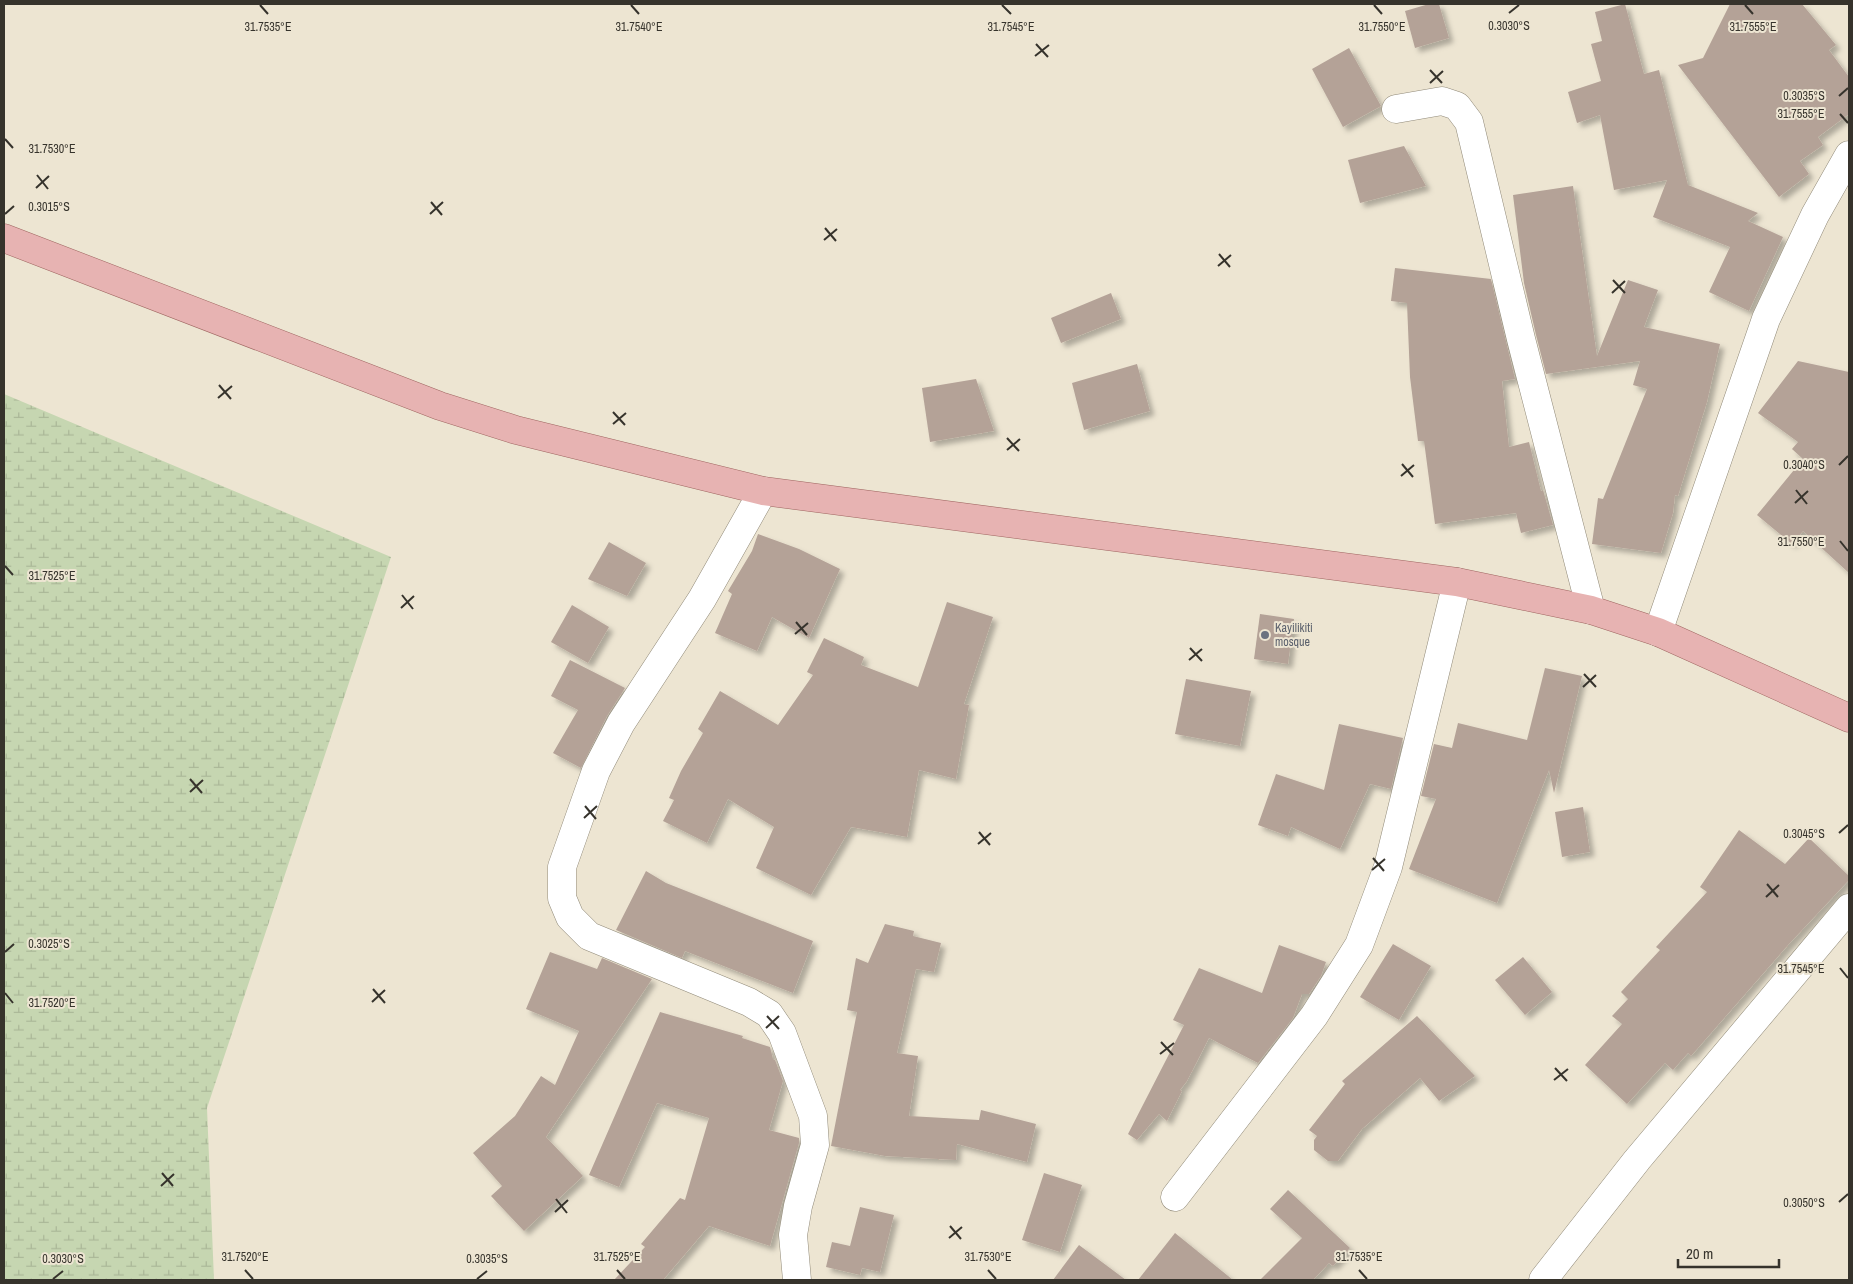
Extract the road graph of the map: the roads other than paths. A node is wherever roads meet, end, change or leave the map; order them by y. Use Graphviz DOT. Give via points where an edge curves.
graph roads {
  1 [pos="1396,109"];
  2 [pos="1849,156"];
  3 [pos="4,238"];
  4 [pos="764,491"];
  5 [pos="1457,582"];
  6 [pos="1591,610"];
  7 [pos="1658,632"];
  8 [pos="1849,718"];
  9 [pos="1849,908"];
  10 [pos="1175,1198"];
  11 [pos="790,1277"];
  12 [pos="1543,1280"];
  1 -- 6 [label="street" via="1442,101 1457,106 1469,122"];
  2 -- 7 [label="street" via="1815,215 1766,319"];
  3 -- 4 [label="main road" via="440,406 516,430"];
  4 -- 5 [label="main road"];
  4 -- 11 [label="street" via="702,599 621,723 596,771 562,867 562,898 570,917 589,936 749,1002 769,1014 782,1033 813,1116 815,1145 798,1206"];
  5 -- 6 [label="main road"];
  5 -- 10 [label="street" via="1388,867 1359,945 1314,1016"];
  6 -- 7 [label="main road"];
  7 -- 8 [label="main road"];
  9 -- 12 [label="street" via="1637,1160"];
}
